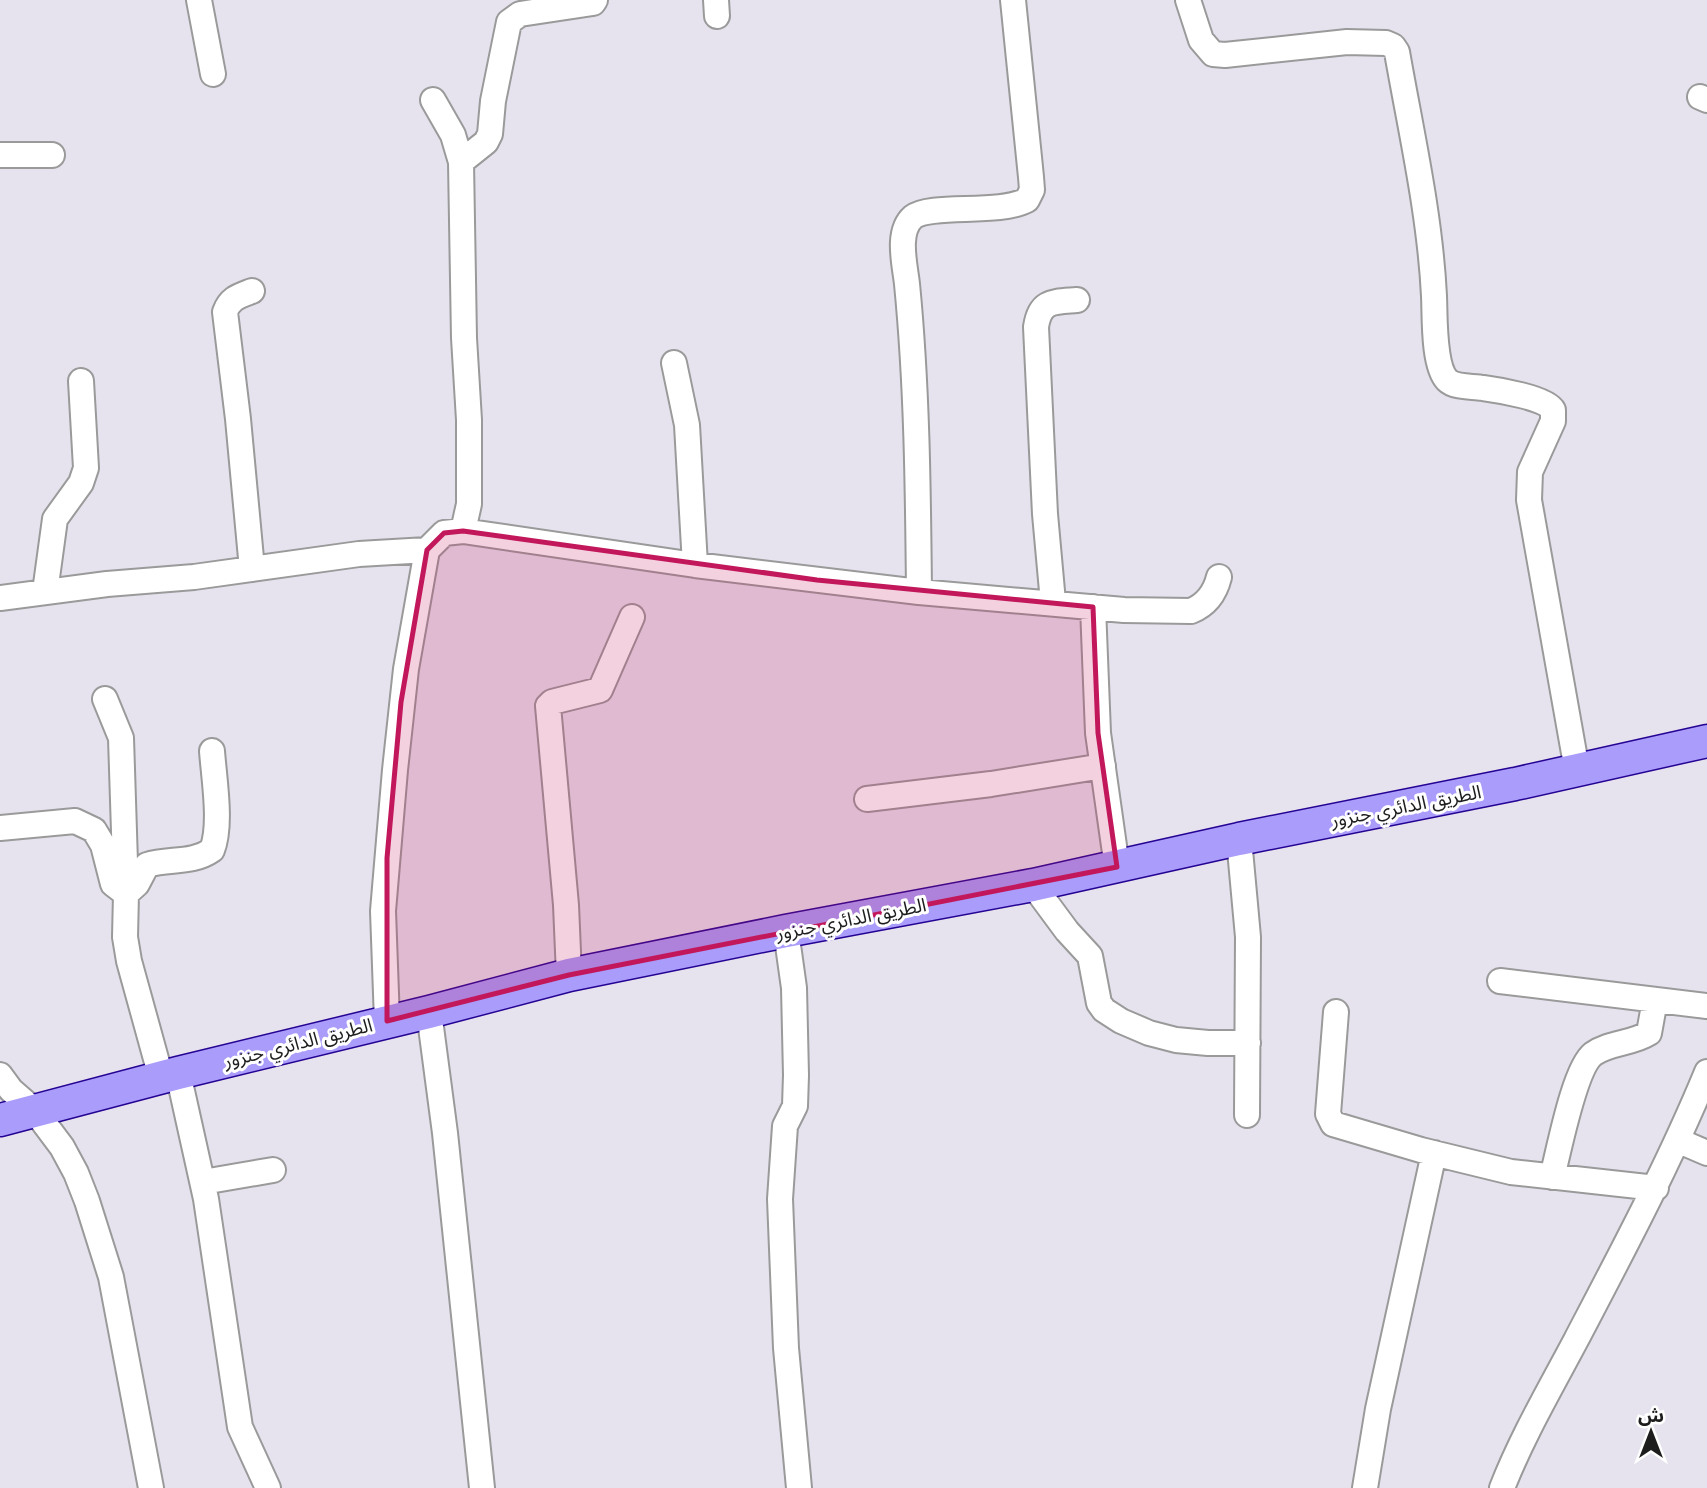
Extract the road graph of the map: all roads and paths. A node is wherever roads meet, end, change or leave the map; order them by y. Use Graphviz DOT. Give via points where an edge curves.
graph roads {
  1 [pos="199,0"];
  2 [pos="595,0"];
  3 [pos="1013,0"];
  4 [pos="1188,0"];
  5 [pos="213,74"];
  6 [pos="433,100"];
  7 [pos="0,155"];
  8 [pos="52,155"];
  9 [pos="461,162"];
  10 [pos="252,291"];
  11 [pos="1077,300"];
  12 [pos="674,363"];
  13 [pos="81,381"];
  14 [pos="463,531"];
  15 [pos="427,550"];
  16 [pos="695,565"];
  17 [pos="252,569"];
  18 [pos="1219,577"];
  19 [pos="45,592"];
  20 [pos="919,592"];
  21 [pos="0,598"];
  22 [pos="1053,602"];
  23 [pos="1093,607"];
  24 [pos="632,617"];
  25 [pos="105,699"];
  26 [pos="1707,741"];
  27 [pos="212,751"];
  28 [pos="1103,766"];
  29 [pos="1577,770"];
  30 [pos="867,799"];
  31 [pos="0,828"];
  32 [pos="1239,839"];
  33 [pos="1117,867"];
  34 [pos="1032,885"];
  35 [pos="126,894"];
  36 [pos="786,931"];
  37 [pos="569,975"];
  38 [pos="1500,981"];
  39 [pos="1655,1000"];
  40 [pos="1707,1006"];
  41 [pos="429,1012"];
  42 [pos="1336,1012"];
  43 [pos="387,1021"];
  44 [pos="1248,1043"];
  45 [pos="1707,1072"];
  46 [pos="0,1074"];
  47 [pos="169,1075"];
  48 [pos="35,1111"];
  49 [pos="1247,1115"];
  50 [pos="0,1120"];
  51 [pos="1679,1141"];
  52 [pos="1434,1153"];
  53 [pos="1707,1153"];
  54 [pos="273,1170"];
  55 [pos="1552,1177"];
  56 [pos="203,1182"];
  57 [pos="1656,1188"];
  58 [pos="150,1488"];
  59 [pos="268,1488"];
  60 [pos="482,1488"];
  61 [pos="799,1488"];
  62 [pos="1365,1488"];
  63 [pos="1502,1488"];
  1 -- 5 [label="street"];
  2 -- 9 [label="street" via="520,14 509,22 490,134"];
  3 -- 20 [label="street" via="1032,190 1018,205 923,212 909,222 903,236 913,360"];
  4 -- 29 [label="street" via="1201,40 1213,54 1347,42 1386,43 1397,52 1430,250 1436,334 1445,377 1450,383 1545,402 1553,410 1553,421 1530,472 1529,500"];
  6 -- 9 [label="street" via="453,135"];
  7 -- 8 [label="street"];
  9 -- 14 [label="street" via="469,420 469,504"];
  10 -- 17 [label="street" via="237,296 225,312"];
  11 -- 22 [label="street" via="1043,307 1036,327"];
  12 -- 16 [label="street" via="687,425"];
  13 -- 19 [label="street" via="86,468 81,483 55,519"];
  14 -- 15 [label="street" via="444,533"];
  14 -- 16 [label="street"];
  15 -- 17 [label="street"];
  15 -- 43 [label="street" via="401,702 387,858 383,911"];
  16 -- 20 [label="street"];
  17 -- 19 [label="street"];
  18 -- 23 [label="street" via="1206,602 1191,611"];
  19 -- 21 [label="street"];
  20 -- 22 [label="street"];
  22 -- 23 [label="street"];
  23 -- 28 [label="street"];
  24 -- 37 [label="street" via="600,690 552,702 547,709"];
  25 -- 35 [label="street" via="121,738"];
  26 -- 29 [label="main road, الطريق الدائري جنزور"];
  27 -- 35 [label="street" via="216,813 212,850 192,860 147,865"];
  28 -- 30 [label="street"];
  28 -- 33 [label="street"];
  29 -- 32 [label="main road, الطريق الدائري جنزور"];
  31 -- 35 [label="street" via="75,821 85,826 103,845 113,884"];
  32 -- 33 [label="main road, الطريق الدائري جنزور"];
  32 -- 44 [label="street" via="1248,937"];
  33 -- 34 [label="main road, الطريق الدائري جنزور"];
  34 -- 36 [label="main road, الطريق الدائري جنزور"];
  34 -- 44 [label="street" via="1090,956 1104,1010 1149,1033 1176,1040"];
  35 -- 47 [label="street" via="129,961"];
  36 -- 37 [label="main road, الطريق الدائري جنزور"];
  36 -- 61 [label="street" via="794,988 796,1075 780,1199 786,1348"];
  37 -- 41 [label="main road, الطريق الدائري جنزور"];
  38 -- 39 [label="street"];
  39 -- 40 [label="street"];
  39 -- 55 [label="street" via="1649,1033 1607,1046 1584,1063"];
  41 -- 43 [label="main road, الطريق الدائري جنزور"];
  41 -- 60 [label="street"];
  42 -- 52 [label="street" via="1330,1121"];
  43 -- 47 [label="main road, الطريق الدائري جنزور"];
  44 -- 49 [label="street"];
  45 -- 51 [label="street"];
  46 -- 48 [label="street" via="10,1090"];
  47 -- 48 [label="main road, الطريق الدائري جنزور"];
  47 -- 56 [label="street"];
  48 -- 50 [label="main road, الطريق الدائري جنزور"];
  48 -- 58 [label="street" via="76,1173 102,1244"];
  51 -- 53 [label="street"];
  51 -- 57 [label="street"];
  52 -- 55 [label="street"];
  52 -- 62 [label="street"];
  54 -- 56 [label="street"];
  55 -- 57 [label="street"];
  56 -- 59 [label="street" via="238,1420"];
  57 -- 63 [label="street" via="1530,1425"];
}
